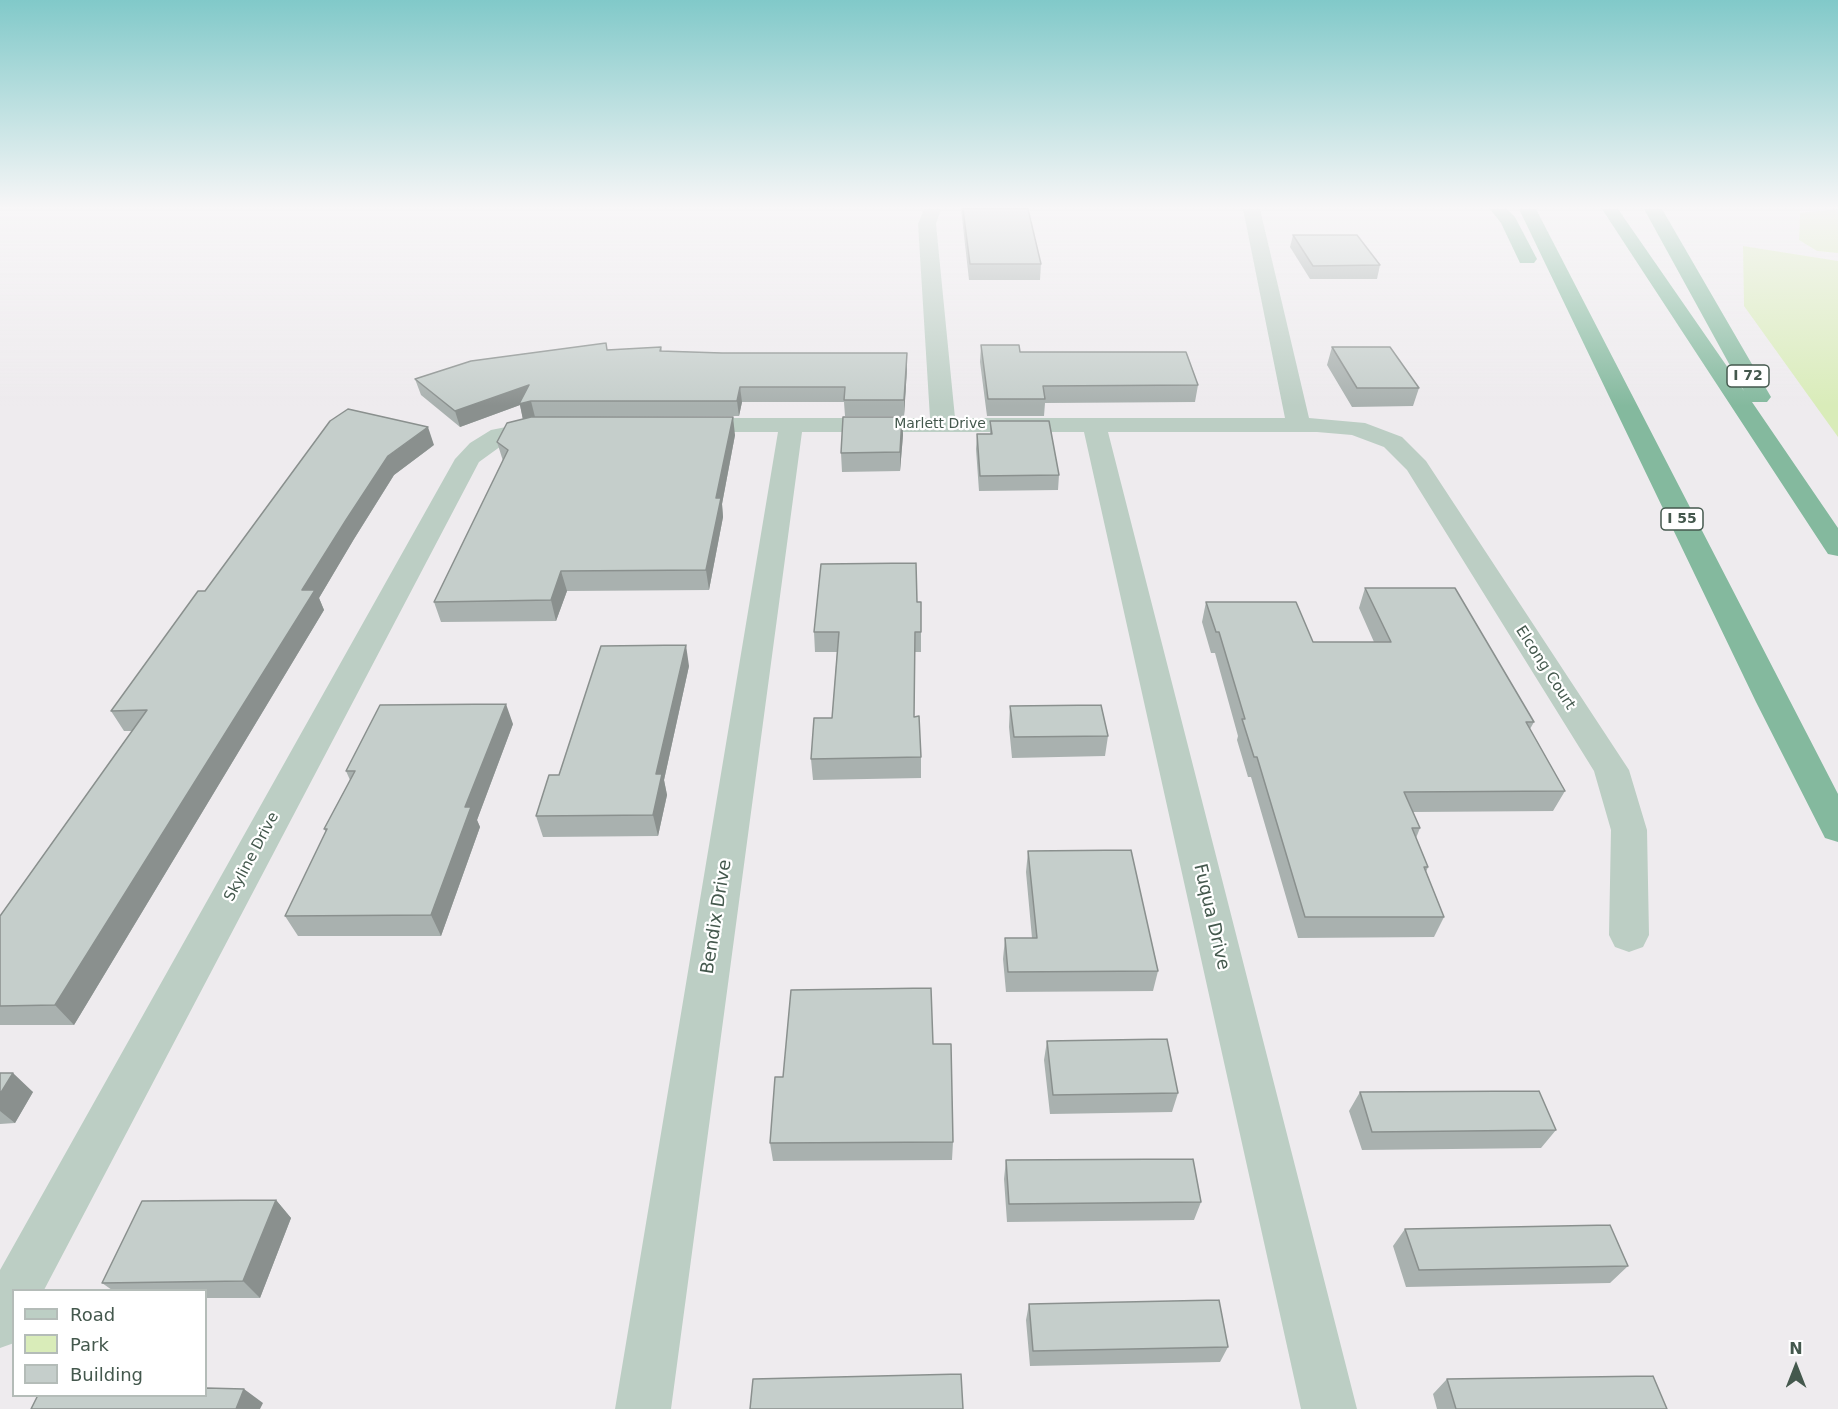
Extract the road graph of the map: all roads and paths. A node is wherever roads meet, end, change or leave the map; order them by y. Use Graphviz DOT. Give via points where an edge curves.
graph roads {
  1 [pos="931,275"];
  2 [pos="1267,275"];
  3 [pos="1561,275"];
  4 [pos="1655,275"];
  5 [pos="1691,275"];
  6 [pos="1548,295"];
  7 [pos="1619,389"];
  8 [pos="943,424"];
  9 [pos="1094,424"];
  10 [pos="1299,424"];
  11 [pos="571,425"];
  12 [pos="663,425"];
  13 [pos="791,425"];
  14 [pos="1379,435"];
  15 [pos="1838,548"];
  16 [pos="1838,828"];
  17 [pos="1629,935"];
  18 [pos="18,1289"];
  19 [pos="12,1301"];
  20 [pos="0,1322"];
  21 [pos="644,1409"];
  22 [pos="1329,1409"];
  1 -- 8 [label="street"];
  2 -- 10 [label="street"];
  3 -- 7 [label="highway, I 55"];
  4 -- 15 [label="highway"];
  5 -- 15 [label="highway, I 72"];
  6 -- 7 [label="highway"];
  7 -- 16 [label="highway, I 55"];
  8 -- 9 [label="street, Marlett Drive"];
  8 -- 13 [label="street, Marlett Drive"];
  9 -- 10 [label="street, Marlett Drive"];
  9 -- 22 [label="street, Fuqua Drive"];
  10 -- 14 [label="street, Marlett Drive" via="1335,425"];
  11 -- 18 [label="street, Skyline Drive" via="535,426 500,435 468,459"];
  12 -- 13 [label="street, Marlett Drive"];
  13 -- 21 [label="street, Bendix Drive"];
  14 -- 17 [label="street, Elcong Court" via="1401,448 1417,466 1611,770 1629,830"];
  19 -- 20 [label="street"];
}
